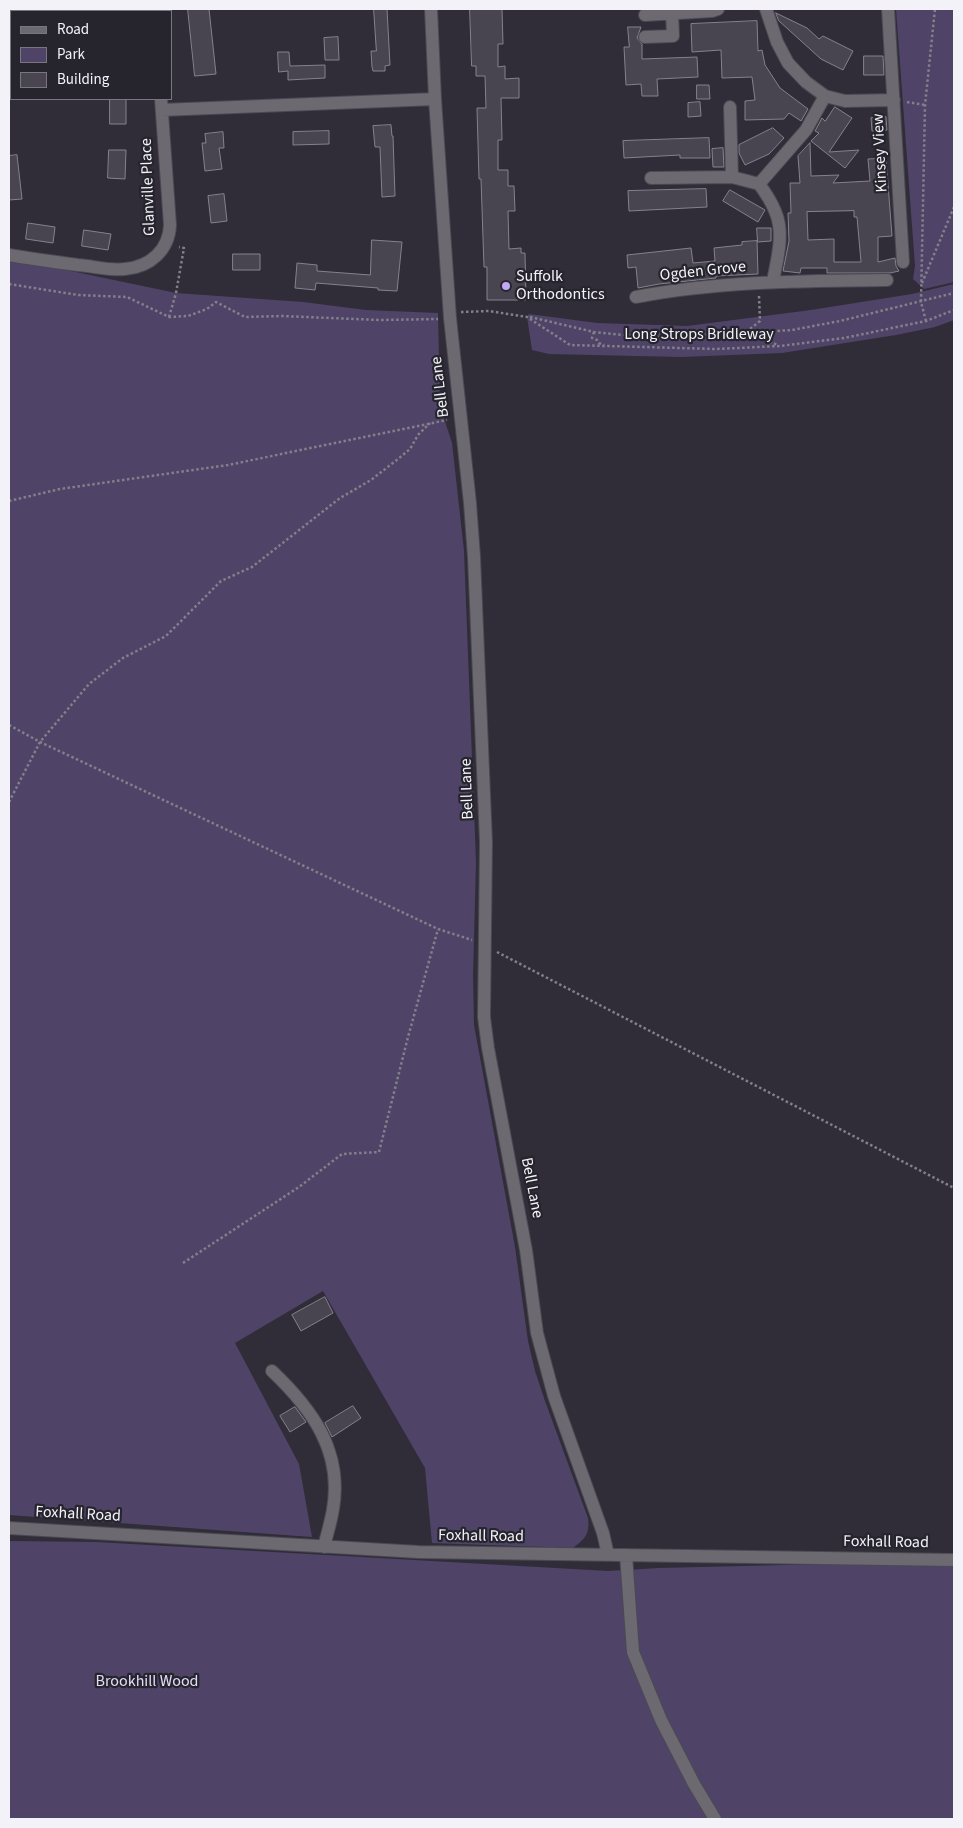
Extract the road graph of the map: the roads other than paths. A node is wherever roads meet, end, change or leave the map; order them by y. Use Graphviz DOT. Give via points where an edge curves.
graph roads {
  1 [pos="431,9"];
  2 [pos="718,9"];
  3 [pos="766,9"];
  4 [pos="888,9"];
  5 [pos="672,13"];
  6 [pos="645,15"];
  7 [pos="645,37"];
  8 [pos="825,96"];
  9 [pos="435,99"];
  10 [pos="894,100"];
  11 [pos="162,104"];
  12 [pos="730,107"];
  13 [pos="732,177"];
  14 [pos="651,178"];
  15 [pos="759,184"];
  16 [pos="9,255"];
  17 [pos="903,262"];
  18 [pos="887,280"];
  19 [pos="773,282"];
  20 [pos="636,297"];
  21 [pos="272,1371"];
  22 [pos="9,1528"];
  23 [pos="324,1547"];
  24 [pos="608,1555"];
  25 [pos="626,1555"];
  26 [pos="954,1560"];
  27 [pos="715,1819"];
  1 -- 9 [label="street, Bell Lane"];
  2 -- 5 [label="street"];
  3 -- 8 [label="street, Kinsey View" via="788,63"];
  4 -- 10 [label="street"];
  5 -- 6 [label="street"];
  5 -- 7 [label="street" via="673,36"];
  8 -- 10 [label="street, Kinsey View" via="845,101"];
  8 -- 15 [label="street" via="806,130"];
  9 -- 11 [label="street, Glanville Place"];
  9 -- 24 [label="street, Bell Lane" via="450,318 470,503 478,631 486,842 484,1017 526,1250 537,1333 554,1396"];
  10 -- 17 [label="street, Kinsey View"];
  11 -- 16 [label="street, Glanville Place" via="170,217 170,234 162,251 152,260 124,270"];
  12 -- 13 [label="street"];
  13 -- 14 [label="street"];
  13 -- 15 [label="street"];
  15 -- 19 [label="street" via="779,223 780,246"];
  18 -- 19 [label="street, Ogden Grove"];
  19 -- 20 [label="street, Ogden Grove"];
  21 -- 23 [label="street" via="316,1421 330,1452 335,1476 333,1508"];
  22 -- 23 [label="street, Foxhall Road"];
  23 -- 24 [label="street, Foxhall Road"];
  24 -- 25 [label="street, Foxhall Road"];
  25 -- 26 [label="street, Foxhall Road"];
  25 -- 27 [label="street" via="633,1652 661,1720"];
}
